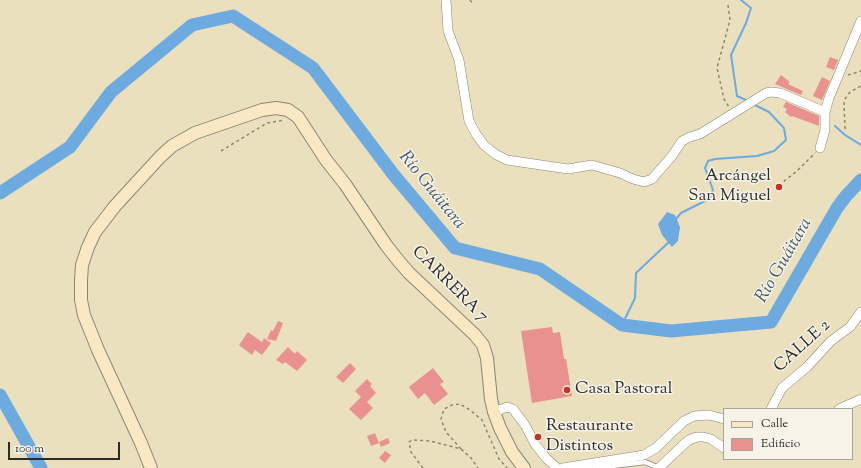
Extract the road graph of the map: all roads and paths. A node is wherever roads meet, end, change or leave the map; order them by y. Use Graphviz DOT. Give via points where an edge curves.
graph roads {
  1 [pos="446,0"];
  2 [pos="470,0"];
  3 [pos="473,4"];
  4 [pos="728,5"];
  5 [pos="861,21"];
  6 [pos="861,71"];
  7 [pos="849,74"];
  8 [pos="861,86"];
  9 [pos="825,112"];
  10 [pos="733,114"];
  11 [pos="298,117"];
  12 [pos="845,129"];
  13 [pos="820,148"];
  14 [pos="221,152"];
  15 [pos="779,185"];
  16 [pos="861,312"];
  17 [pos="861,399"];
  18 [pos="772,408"];
  19 [pos="841,408"];
  20 [pos="494,412"];
  21 [pos="723,419"];
  22 [pos="723,447"];
  23 [pos="460,449"];
  24 [pos="151,468"];
  25 [pos="423,468"];
  26 [pos="478,468"];
  27 [pos="507,468"];
  28 [pos="524,468"];
  29 [pos="557,468"];
  30 [pos="563,468"];
  31 [pos="595,468"];
  32 [pos="659,468"];
  1 -- 10 [label="street" via="448,31 459,60 469,121 484,145 507,160 568,169 592,165 644,182 652,179 682,141 700,134"];
  2 -- 3 [label="path"];
  4 -- 10 [label="path" via="730,20 717,68 724,99"];
  5 -- 9 [label="street"];
  6 -- 7 [label="path"];
  8 -- 12 [label="path" via="850,92 845,99"];
  9 -- 10 [label="street" via="776,92 766,93"];
  9 -- 13 [label="street" via="825,130"];
  11 -- 14 [label="path" via="267,124"];
  11 -- 20 [label="street, CARRERA 7" via="397,259 475,335 483,346"];
  11 -- 24 [label="street" via="288,110 262,110 184,138 160,157 115,206 88,247 82,265 81,280 84,315"];
  13 -- 15 [label="path"];
  16 -- 18 [label="street, CALLE 2" via="850,327 831,341 807,367 782,388"];
  17 -- 19 [label="street"];
  20 -- 28 [label="street, CARRERA 7" via="512,452"];
  20 -- 29 [label="street" via="513,409 535,444"];
  21 -- 30 [label="street" via="709,415 694,416 678,425 656,448 644,454"];
  22 -- 32 [label="street" via="711,439 697,437 689,440"];
  23 -- 25 [label="path" via="430,441 412,440 409,442 411,452"];
  23 -- 26 [label="path"];
  23 -- 27 [label="path" via="446,432 441,419 444,409 460,404 482,420 499,459"];
  31 -- 32 [label="lane" via="645,462"];
}
